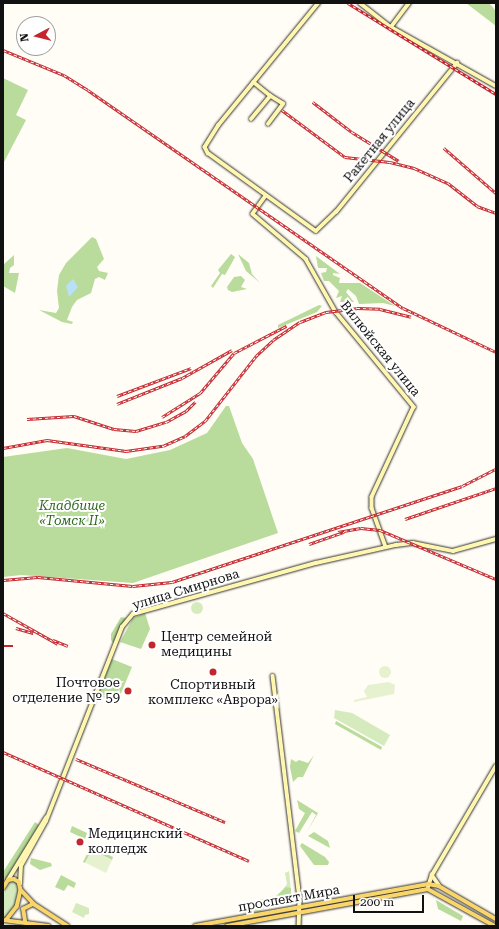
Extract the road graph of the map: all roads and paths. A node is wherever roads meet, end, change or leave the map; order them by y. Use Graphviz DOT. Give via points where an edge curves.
graph roads {
  1 [pos="319,3"];
  2 [pos="360,3"];
  3 [pos="409,3"];
  4 [pos="391,27"];
  5 [pos="457,63"];
  6 [pos="254,83"];
  7 [pos="496,86"];
  8 [pos="270,96"];
  9 [pos="251,119"];
  10 [pos="268,124"];
  11 [pos="266,196"];
  12 [pos="496,539"];
  13 [pos="386,547"];
  14 [pos="273,676"];
  15 [pos="496,766"];
  16 [pos="47,815"];
  17 [pos="432,875"];
  18 [pos="8,880"];
  19 [pos="20,884"];
  20 [pos="428,884"];
  21 [pos="439,886"];
  22 [pos="3,888"];
  23 [pos="428,889"];
  24 [pos="21,890"];
  25 [pos="384,892"];
  26 [pos="371,894"];
  27 [pos="385,897"];
  28 [pos="372,900"];
  29 [pos="469,903"];
  30 [pos="34,904"];
  31 [pos="299,907"];
  32 [pos="465,908"];
  33 [pos="299,912"];
  34 [pos="230,919"];
  35 [pos="496,919"];
  36 [pos="5,920"];
  37 [pos="25,921"];
  38 [pos="49,926"];
  39 [pos="68,926"];
  40 [pos="195,926"];
  41 [pos="229,926"];
  42 [pos="299,926"];
  43 [pos="496,926"];
  1 -- 6 [label="street"];
  2 -- 4 [label="street"];
  3 -- 4 [label="street"];
  4 -- 5 [label="street"];
  5 -- 7 [label="street"];
  5 -- 11 [label="street, Ракетная улица" via="318,231"];
  6 -- 8 [label="street"];
  6 -- 11 [label="street" via="207,140 205,147 208,153"];
  8 -- 9 [label="street"];
  8 -- 10 [label="street" via="283,104"];
  11 -- 13 [label="street, Вилюйская улица" via="254,214 302,255 336,312 414,407 374,488 372,504"];
  12 -- 13 [label="street, улица Смирнова" via="453,551 413,543"];
  13 -- 16 [label="street, улица Смирнова" via="316,563 133,614 122,627"];
  14 -- 31 [label="street"];
  15 -- 17 [label="street"];
  16 -- 18 [label="street, улица Смирнова"];
  16 -- 19 [label="street, улица Смирнова" via="21,866"];
  17 -- 20 [label="street"];
  17 -- 21 [label="street"];
  18 -- 19 [label="main road" via="17,880"];
  18 -- 22 [label="main road"];
  19 -- 24 [label="main road"];
  20 -- 21 [label="main road, проспект Мира"];
  20 -- 23 [label="street"];
  20 -- 25 [label="main road, проспект Мира"];
  21 -- 29 [label="main road, проспект Мира"];
  23 -- 27 [label="main road, проспект Мира"];
  23 -- 32 [label="main road"];
  24 -- 30 [label="main road"];
  24 -- 36 [label="main road" via="18,907"];
  25 -- 26 [label="main road, проспект Мира"];
  25 -- 27 [label="main road"];
  26 -- 28 [label="main road"];
  26 -- 31 [label="main road, проспект Мира"];
  27 -- 28 [label="main road, проспект Мира"];
  28 -- 33 [label="main road, проспект Мира"];
  29 -- 32 [label="main road"];
  29 -- 35 [label="main road, проспект Мира"];
  30 -- 37 [label="main road" via="23,909"];
  30 -- 39 [label="main road"];
  31 -- 33 [label="street"];
  31 -- 34 [label="main road, проспект Мира"];
  32 -- 43 [label="main road"];
  33 -- 41 [label="main road, проспект Мира"];
  33 -- 42 [label="street"];
  34 -- 40 [label="main road, проспект Мира"];
  34 -- 41 [label="main road"];
  36 -- 37 [label="main road"];
  37 -- 38 [label="main road"];
}
